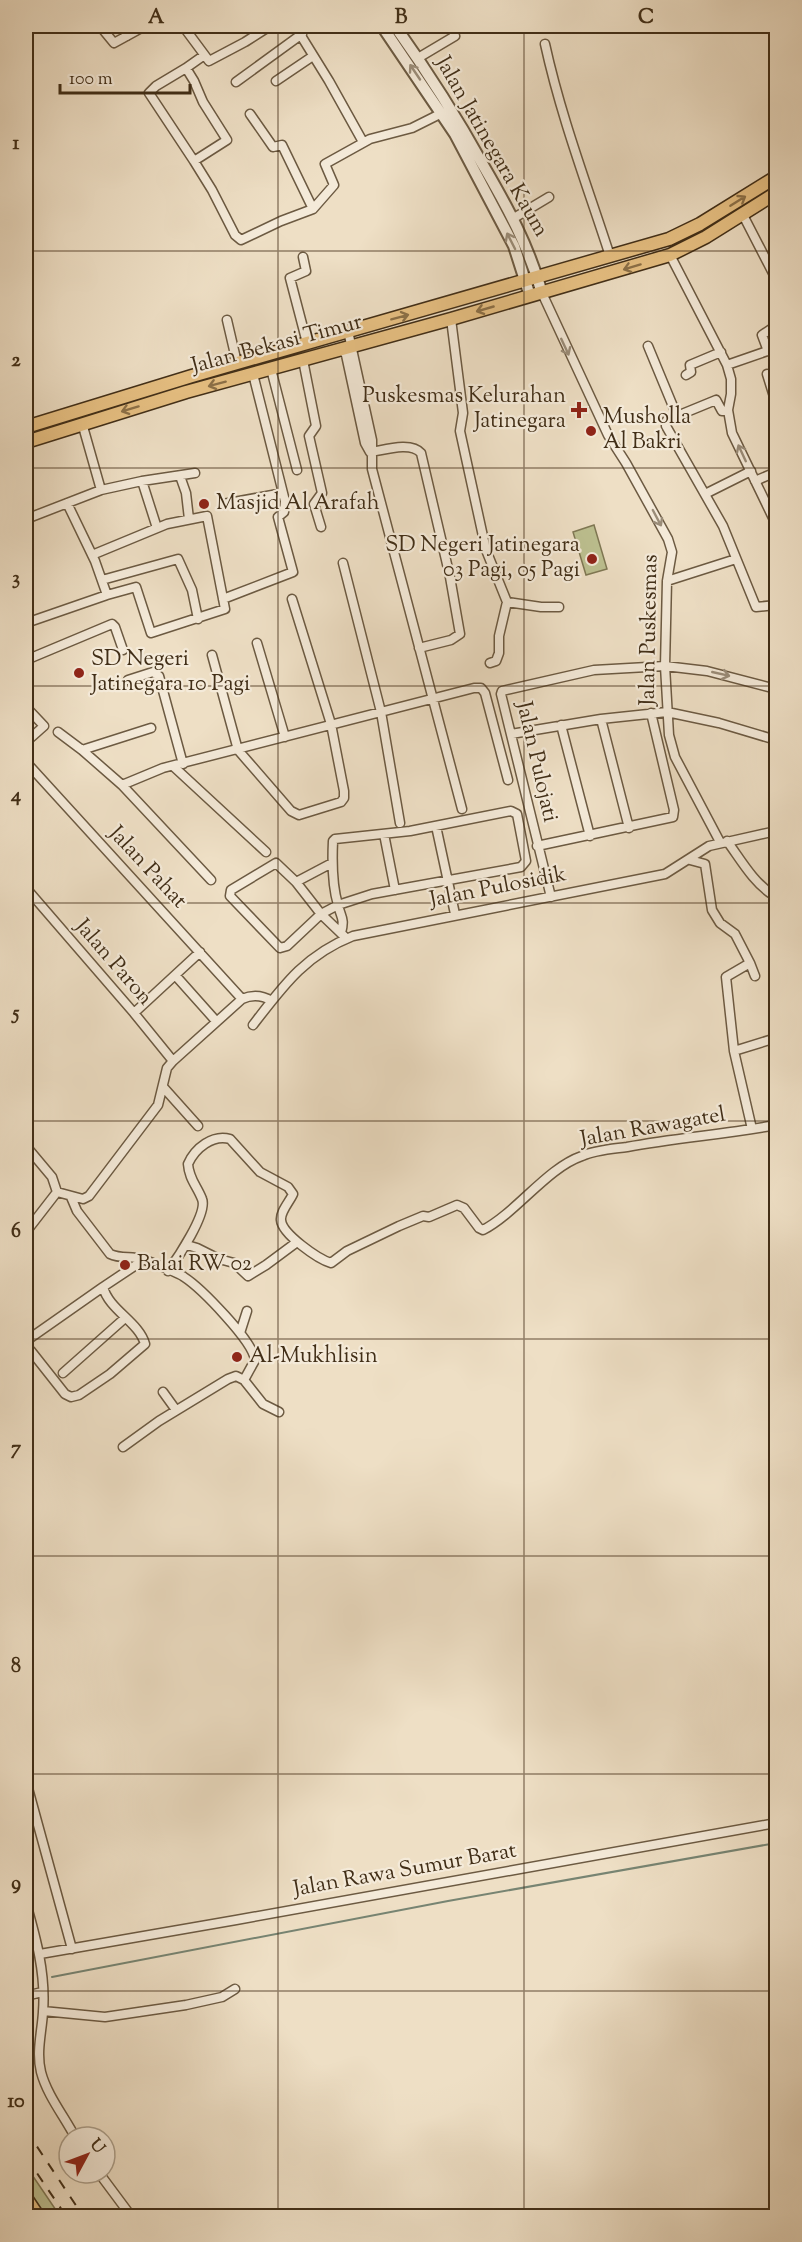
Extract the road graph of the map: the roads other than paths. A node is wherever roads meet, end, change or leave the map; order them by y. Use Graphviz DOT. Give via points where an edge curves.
graph roads {
  1 [pos="100,26"];
  2 [pos="121,26"];
  3 [pos="145,26"];
  4 [pos="183,26"];
  5 [pos="270,26"];
  6 [pos="295,26"];
  7 [pos="382,26"];
  8 [pos="395,26"];
  9 [pos="451,26"];
  10 [pos="302,34"];
  11 [pos="127,36"];
  12 [pos="544,44"];
  13 [pos="313,56"];
  14 [pos="418,58"];
  15 [pos="206,59"];
  16 [pos="186,68"];
  17 [pos="276,81"];
  18 [pos="236,82"];
  19 [pos="442,113"];
  20 [pos="250,114"];
  21 [pos="459,132"];
  22 [pos="363,142"];
  23 [pos="194,161"];
  24 [pos="777,177"];
  25 [pos="777,193"];
  26 [pos="549,197"];
  27 [pos="313,209"];
  28 [pos="743,215"];
  29 [pos="514,218"];
  30 [pos="670,255"];
  31 [pos="610,256"];
  32 [pos="303,257"];
  33 [pos="777,279"];
  34 [pos="532,280"];
  35 [pos="536,295"];
  36 [pos="451,319"];
  37 [pos="227,320"];
  38 [pos="777,321"];
  39 [pos="348,331"];
  40 [pos="307,343"];
  41 [pos="648,346"];
  42 [pos="347,348"];
  43 [pos="772,349"];
  44 [pos="720,351"];
  45 [pos="303,360"];
  46 [pos="237,363"];
  47 [pos="726,365"];
  48 [pos="271,369"];
  49 [pos="254,374"];
  50 [pos="767,374"];
  51 [pos="686,375"];
  52 [pos="777,403"];
  53 [pos="728,410"];
  54 [pos="677,416"];
  55 [pos="82,423"];
  56 [pos="26,428"];
  57 [pos="26,442"];
  58 [pos="371,452"];
  59 [pos="297,470"];
  60 [pos="751,471"];
  61 [pos="777,472"];
  62 [pos="195,473"];
  63 [pos="180,476"];
  64 [pos="142,481"];
  65 [pos="755,482"];
  66 [pos="101,490"];
  67 [pos="283,493"];
  68 [pos="705,494"];
  69 [pos="67,503"];
  70 [pos="223,504"];
  71 [pos="26,519"];
  72 [pos="189,519"];
  73 [pos="777,524"];
  74 [pos="321,527"];
  75 [pos="157,528"];
  76 [pos="92,555"];
  77 [pos="736,559"];
  78 [pos="343,563"];
  79 [pos="102,580"];
  80 [pos="667,581"];
  81 [pos="107,595"];
  82 [pos="224,598"];
  83 [pos="292,599"];
  84 [pos="507,602"];
  85 [pos="777,605"];
  86 [pos="559,607"];
  87 [pos="198,620"];
  88 [pos="26,623"];
  89 [pos="257,643"];
  90 [pos="419,648"];
  91 [pos="123,650"];
  92 [pos="212,655"];
  93 [pos="26,660"];
  94 [pos="490,663"];
  95 [pos="664,666"];
  96 [pos="128,680"];
  97 [pos="777,689"];
  98 [pos="432,699"];
  99 [pos="26,707"];
  100 [pos="381,712"];
  101 [pos="667,712"];
  102 [pos="651,713"];
  103 [pos="601,719"];
  104 [pos="331,724"];
  105 [pos="561,725"];
  106 [pos="151,728"];
  107 [pos="58,732"];
  108 [pos="511,734"];
  109 [pos="285,738"];
  110 [pos="777,740"];
  111 [pos="26,742"];
  112 [pos="82,750"];
  113 [pos="238,750"];
  114 [pos="26,762"];
  115 [pos="183,764"];
  116 [pos="173,766"];
  117 [pos="508,780"];
  118 [pos="122,785"];
  119 [pos="462,809"];
  120 [pos="400,823"];
  121 [pos="436,826"];
  122 [pos="629,828"];
  123 [pos="777,831"];
  124 [pos="384,834"];
  125 [pos="590,836"];
  126 [pos="723,841"];
  127 [pos="537,846"];
  128 [pos="266,852"];
  129 [pos="690,860"];
  130 [pos="332,863"];
  131 [pos="211,880"];
  132 [pos="447,880"];
  133 [pos="296,882"];
  134 [pos="26,888"];
  135 [pos="395,890"];
  136 [pos="777,894"];
  137 [pos="551,897"];
  138 [pos="338,905"];
  139 [pos="321,914"];
  140 [pos="455,914"];
  141 [pos="344,935"];
  142 [pos="200,952"];
  143 [pos="750,963"];
  144 [pos="175,975"];
  145 [pos="755,976"];
  146 [pos="242,999"];
  147 [pos="272,1001"];
  148 [pos="134,1013"];
  149 [pos="216,1021"];
  150 [pos="253,1025"];
  151 [pos="777,1038"];
  152 [pos="734,1051"];
  153 [pos="173,1061"];
  154 [pos="164,1088"];
  155 [pos="777,1125"];
  156 [pos="198,1126"];
  157 [pos="752,1129"];
  158 [pos="26,1146"];
  159 [pos="57,1192"];
  160 [pos="71,1197"];
  161 [pos="26,1232"];
  162 [pos="297,1242"];
  163 [pos="187,1245"];
  164 [pos="141,1259"];
  165 [pos="168,1271"];
  166 [pos="103,1287"];
  167 [pos="247,1311"];
  168 [pos="125,1318"];
  169 [pos="240,1333"];
  170 [pos="26,1341"];
  171 [pos="26,1348"];
  172 [pos="63,1372"];
  173 [pos="244,1380"];
  174 [pos="163,1392"];
  175 [pos="176,1410"];
  176 [pos="279,1413"];
  177 [pos="123,1447"];
  178 [pos="26,1781"];
  179 [pos="777,1823"];
  180 [pos="26,1903"];
  181 [pos="72,1948"];
  182 [pos="40,1954"];
  183 [pos="235,1989"];
  184 [pos="42,1992"];
  185 [pos="26,1996"];
  186 [pos="43,2011"];
  187 [pos="68,2125"];
  188 [pos="108,2185"];
  189 [pos="26,2198"];
  190 [pos="38,2217"];
  191 [pos="131,2217"];
  1 -- 11 [label="street" via="114,43"];
  2 -- 11 [label="street"];
  3 -- 11 [label="street"];
  4 -- 15 [label="street"];
  5 -- 15 [label="street"];
  6 -- 10 [label="street"];
  19 -- 7 [label="street, Jalan Jatinegara Kaum, one-way"];
  8 -- 14 [label="street, Jalan Jatinegara Kaum"];
  9 -- 14 [label="street" via="455,36"];
  10 -- 13 [label="street"];
  10 -- 18 [label="street"];
  12 -- 31 [label="street" via="575,156"];
  13 -- 17 [label="street"];
  13 -- 22 [label="street"];
  14 -- 21 [label="street, Jalan Jatinegara Kaum"];
  15 -- 16 [label="street"];
  16 -- 23 [label="street" via="227,140"];
  16 -- 23 [label="street" via="149,93"];
  19 -- 21 [label="street, Jalan Jatinegara Kaum"];
  19 -- 22 [label="street" via="412,128"];
  20 -- 27 [label="street" via="273,147 282,145"];
  21 -- 29 [label="street, Jalan Jatinegara Kaum"];
  34 -- 21 [label="street, Jalan Jatinegara Kaum, one-way"];
  22 -- 27 [label="street" via="325,164 334,184"];
  23 -- 27 [label="street" via="241,240"];
  31 -- 24 [label="main road, Jalan Bekasi Timur, one-way" via="684,232"];
  25 -- 28 [label="main road, Jalan Bekasi Timur"];
  26 -- 29 [label="street"];
  28 -- 30 [label="main road, Jalan Bekasi Timur"];
  28 -- 33 [label="street"];
  29 -- 34 [label="street, Jalan Jatinegara Kaum" via="525,242"];
  30 -- 35 [label="main road, Jalan Bekasi Timur, one-way"];
  30 -- 44 [label="street"];
  31 -- 34 [label="main road, Jalan Bekasi Timur"];
  32 -- 40 [label="street" via="306,271 290,278"];
  34 -- 35 [label="street, Jalan Jatinegara Kaum"];
  39 -- 34 [label="main road, Jalan Bekasi Timur, one-way"];
  35 -- 36 [label="main road, Jalan Bekasi Timur, one-way"];
  35 -- 80 [label="street, Jalan Puskesmas, one-way" via="608,435 668,539 672,552"];
  36 -- 42 [label="main road, Jalan Bekasi Timur"];
  36 -- 84 [label="street" via="463,413 462,440 486,550"];
  37 -- 46 [label="street"];
  38 -- 43 [label="street" via="762,334"];
  39 -- 40 [label="main road, Jalan Bekasi Timur"];
  39 -- 42 [label="street"];
  40 -- 46 [label="main road, Jalan Bekasi Timur"];
  41 -- 54 [label="street"];
  42 -- 45 [label="main road, Jalan Bekasi Timur"];
  42 -- 58 [label="street" via="372,440"];
  43 -- 47 [label="street"];
  44 -- 47 [label="street"];
  44 -- 51 [label="street" via="690,365 691,372"];
  45 -- 48 [label="main road, Jalan Bekasi Timur"];
  45 -- 74 [label="street" via="316,426 309,435 322,493 314,504"];
  46 -- 56 [label="main road, Jalan Bekasi Timur"];
  47 -- 53 [label="street" via="731,379"];
  48 -- 49 [label="main road, Jalan Bekasi Timur"];
  48 -- 59 [label="street"];
  49 -- 55 [label="main road, Jalan Bekasi Timur, one-way"];
  49 -- 67 [label="street"];
  50 -- 52 [label="street"];
  53 -- 54 [label="street" via="722,411 716,400"];
  60 -- 53 [label="street, one-way" via="732,433"];
  54 -- 68 [label="street" via="667,420 666,426"];
  55 -- 57 [label="main road, Jalan Bekasi Timur"];
  55 -- 66 [label="street"];
  58 -- 90 [label="street" via="372,469"];
  58 -- 90 [label="street" via="411,447 421,453 460,634"];
  60 -- 65 [label="street"];
  60 -- 68 [label="street"];
  61 -- 65 [label="street"];
  62 -- 63 [label="street"];
  63 -- 64 [label="street"];
  63 -- 72 [label="street"];
  64 -- 66 [label="street"];
  64 -- 75 [label="street"];
  65 -- 73 [label="street"];
  66 -- 69 [label="street"];
  67 -- 70 [label="street"];
  67 -- 82 [label="street" via="285,510 278,517 292,572"];
  68 -- 77 [label="street"];
  69 -- 71 [label="street"];
  69 -- 76 [label="street"];
  72 -- 75 [label="street"];
  72 -- 82 [label="street" via="208,518"];
  75 -- 76 [label="street"];
  76 -- 79 [label="street"];
  77 -- 80 [label="street"];
  77 -- 85 [label="street" via="756,607"];
  78 -- 100 [label="street"];
  79 -- 81 [label="street"];
  79 -- 87 [label="street" via="178,559 192,590"];
  80 -- 95 [label="street, Jalan Puskesmas"];
  81 -- 87 [label="street" via="137,588 151,633"];
  81 -- 88 [label="street"];
  82 -- 87 [label="street" via="225,609"];
  83 -- 104 [label="street"];
  84 -- 86 [label="street"];
  84 -- 94 [label="street" via="499,636 500,653"];
  89 -- 109 [label="street"];
  90 -- 98 [label="street"];
  91 -- 93 [label="street" via="112,624"];
  92 -- 113 [label="street"];
  95 -- 97 [label="street, one-way" via="707,671"];
  95 -- 101 [label="street, Jalan Puskesmas"];
  95 -- 108 [label="street, Jalan Pulojati" via="594,670 506,689 501,694"];
  96 -- 115 [label="street" via="153,672 159,676"];
  98 -- 100 [label="street"];
  98 -- 117 [label="street" via="481,688"];
  98 -- 119 [label="street"];
  99 -- 111 [label="street" via="44,726"];
  100 -- 104 [label="street"];
  100 -- 120 [label="street"];
  101 -- 102 [label="street"];
  101 -- 110 [label="street"];
  101 -- 126 [label="street, Jalan Puskesmas" via="675,757"];
  102 -- 103 [label="street"];
  102 -- 122 [label="street" via="675,815"];
  103 -- 105 [label="street"];
  103 -- 122 [label="street"];
  104 -- 109 [label="street"];
  104 -- 113 [label="street" via="344,798 337,804 299,815 291,811"];
  105 -- 108 [label="street"];
  105 -- 125 [label="street"];
  106 -- 112 [label="street"];
  107 -- 112 [label="street"];
  108 -- 127 [label="street, Jalan Pulojati"];
  109 -- 113 [label="street"];
  112 -- 118 [label="street"];
  113 -- 115 [label="street"];
  114 -- 142 [label="street, Jalan Pahat"];
  115 -- 116 [label="street"];
  116 -- 118 [label="street"];
  116 -- 128 [label="street"];
  118 -- 131 [label="street"];
  121 -- 124 [label="street"];
  121 -- 132 [label="street"];
  121 -- 132 [label="street" via="511,811 517,814 525,865"];
  122 -- 125 [label="street"];
  123 -- 126 [label="street, Jalan Pulosidik"];
  124 -- 130 [label="street" via="335,839"];
  124 -- 135 [label="street"];
  125 -- 127 [label="street"];
  126 -- 129 [label="street, Jalan Pulosidik"];
  126 -- 136 [label="street, Jalan Puskesmas" via="763,888"];
  127 -- 137 [label="street, Jalan Pulojati"];
  129 -- 137 [label="street, Jalan Pulosidik" via="665,874"];
  129 -- 143 [label="street" via="705,864 712,910 720,923 735,934"];
  130 -- 133 [label="street"];
  130 -- 138 [label="street"];
  132 -- 135 [label="street"];
  132 -- 140 [label="street"];
  133 -- 139 [label="street"];
  133 -- 139 [label="street" via="279,864 273,863 231,890 230,896 280,948"];
  134 -- 148 [label="street, Jalan Paron"];
  135 -- 138 [label="street"];
  137 -- 140 [label="street, Jalan Pulosidik"];
  138 -- 139 [label="street"];
  138 -- 141 [label="street"];
  139 -- 141 [label="street"];
  140 -- 141 [label="street, Jalan Pulosidik"];
  141 -- 147 [label="street, Jalan Pulosidik" via="294,973"];
  142 -- 144 [label="street"];
  142 -- 146 [label="street, Jalan Pahat"];
  143 -- 145 [label="street"];
  143 -- 152 [label="street" via="726,977"];
  144 -- 148 [label="street"];
  144 -- 149 [label="street"];
  146 -- 147 [label="street" via="253,995"];
  146 -- 149 [label="street"];
  147 -- 150 [label="street, Jalan Pulosidik"];
  148 -- 153 [label="street, Jalan Paron"];
  149 -- 153 [label="street"];
  151 -- 152 [label="street"];
  152 -- 157 [label="street"];
  153 -- 154 [label="street" via="167,1068"];
  154 -- 156 [label="street"];
  154 -- 160 [label="street" via="159,1105 91,1194 84,1199"];
  155 -- 157 [label="street, Jalan Rawagatel"];
  157 -- 162 [label="street, Jalan Rawagatel" via="581,1156 480,1230 460,1205 399,1226 331,1263"];
  158 -- 159 [label="street" via="52,1177"];
  159 -- 160 [label="street"];
  159 -- 161 [label="street"];
  160 -- 164 [label="street" via="110,1254"];
  162 -- 163 [label="street" via="248,1276 234,1263"];
  162 -- 163 [label="street" via="280,1217 292,1191 260,1172 230,1139 214,1138 188,1164 190,1180 203,1202"];
  163 -- 165 [label="street"];
  164 -- 165 [label="street"];
  164 -- 166 [label="street"];
  165 -- 169 [label="street" via="192,1282"];
  166 -- 168 [label="street" via="112,1305"];
  166 -- 170 [label="street"];
  167 -- 169 [label="street"];
  168 -- 171 [label="street" via="145,1344 79,1395 65,1394"];
  168 -- 172 [label="street"];
  169 -- 173 [label="street" via="255,1357"];
  173 -- 175 [label="street" via="236,1376 228,1379"];
  173 -- 176 [label="street" via="263,1404"];
  174 -- 175 [label="street"];
  175 -- 177 [label="street"];
  178 -- 181 [label="street"];
  179 -- 181 [label="street, Jalan Rawa Sumur Barat"];
  180 -- 182 [label="street"];
  181 -- 182 [label="street, Jalan Rawa Sumur Barat"];
  182 -- 184 [label="street"];
  183 -- 186 [label="street" via="222,1997 186,2005 105,2017"];
  184 -- 185 [label="street"];
  184 -- 186 [label="street"];
  186 -- 187 [label="street" via="40,2070"];
  188 -- 191 [label="street"];
  189 -- 190 [label="main road"];
}
